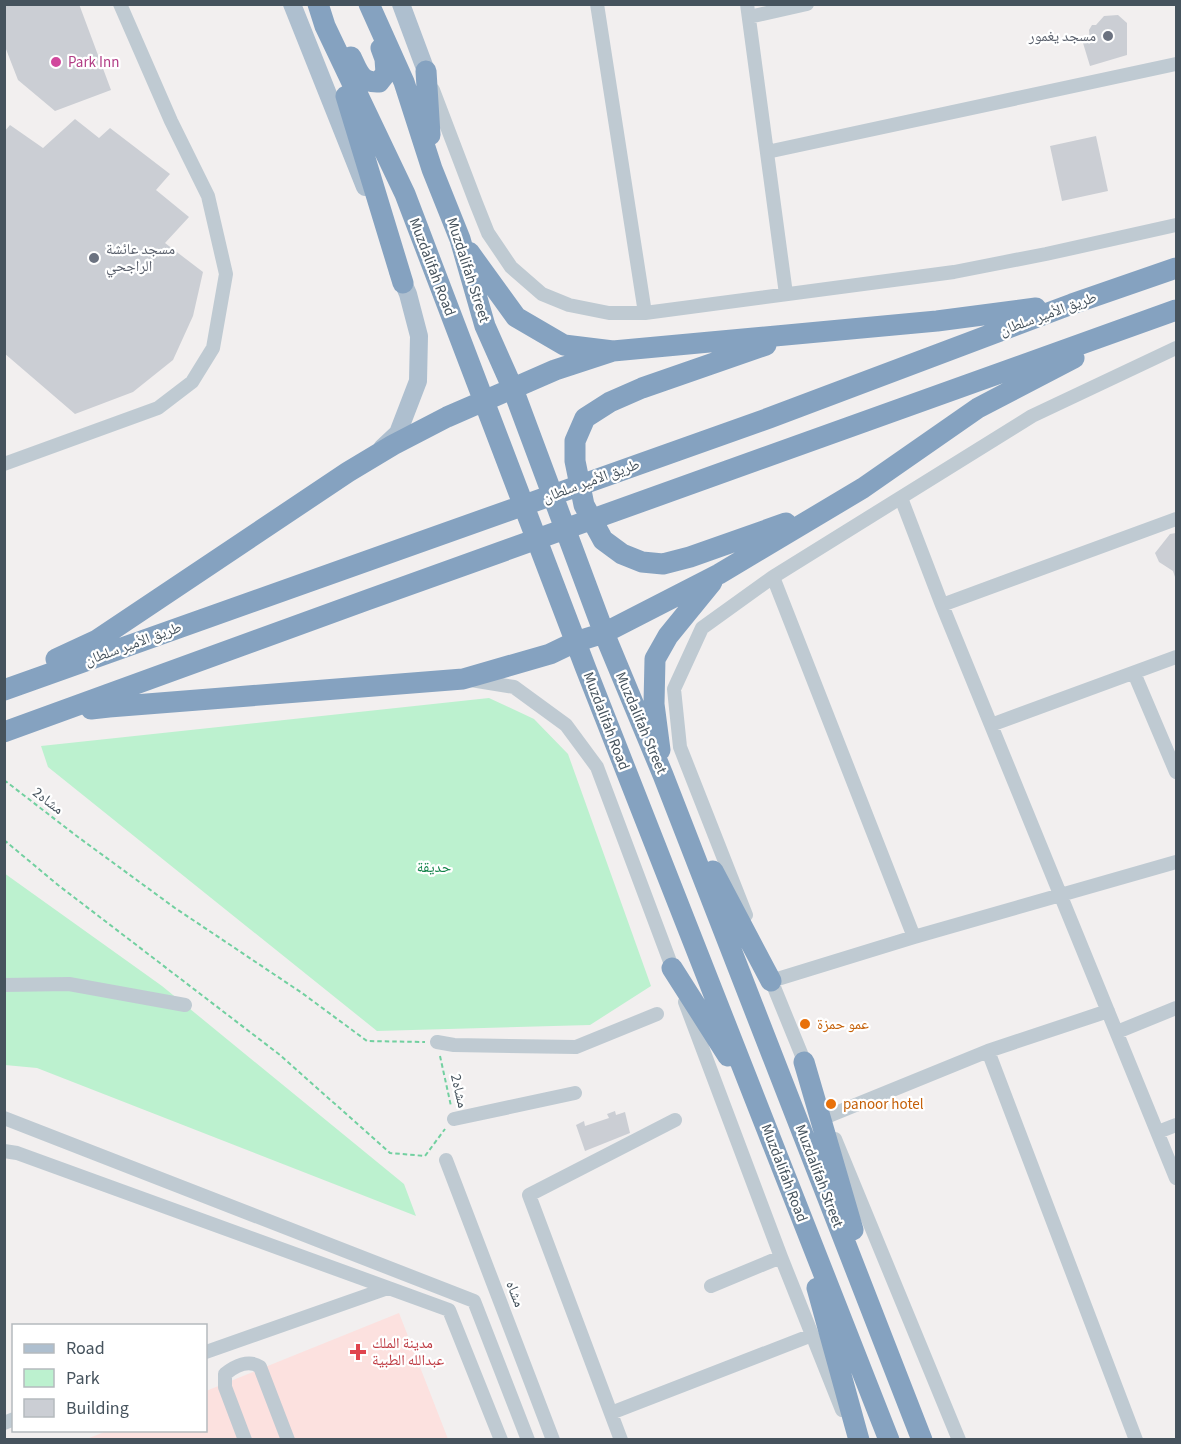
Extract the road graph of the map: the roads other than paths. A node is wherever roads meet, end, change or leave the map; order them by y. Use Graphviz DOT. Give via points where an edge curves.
graph roads {
  1 [pos="120,4"];
  2 [pos="292,4"];
  3 [pos="318,4"];
  4 [pos="327,4"];
  5 [pos="364,4"];
  6 [pos="369,4"];
  7 [pos="401,4"];
  8 [pos="597,4"];
  9 [pos="807,4"];
  10 [pos="748,11"];
  11 [pos="325,26"];
  12 [pos="1176,64"];
  13 [pos="426,71"];
  14 [pos="767,152"];
  15 [pos="432,169"];
  16 [pos="1176,225"];
  17 [pos="460,239"];
  18 [pos="1176,268"];
  19 [pos="403,283"];
  20 [pos="786,294"];
  21 [pos="1072,304"];
  22 [pos="1176,310"];
  23 [pos="645,313"];
  24 [pos="1143,322"];
  25 [pos="800,334"];
  26 [pos="1176,348"];
  27 [pos="613,351"];
  28 [pos="503,367"];
  29 [pos="473,376"];
  30 [pos="513,389"];
  31 [pos="483,402"];
  32 [pos="375,455"];
  33 [pos="4,464"];
  34 [pos="901,498"];
  35 [pos="832,506"];
  36 [pos="1176,519"];
  37 [pos="718,574"];
  38 [pos="773,577"];
  39 [pos="942,605"];
  40 [pos="604,633"];
  41 [pos="575,642"];
  42 [pos="1176,657"];
  43 [pos="614,658"];
  44 [pos="586,669"];
  45 [pos="1134,673"];
  46 [pos="463,679"];
  47 [pos="4,683"];
  48 [pos="4,690"];
  49 [pos="52,715"];
  50 [pos="991,725"];
  51 [pos="4,732"];
  52 [pos="1176,772"];
  53 [pos="663,776"];
  54 [pos="1176,862"];
  55 [pos="1060,895"];
  56 [pos="914,937"];
  57 [pos="672,968"];
  58 [pos="771,981"];
  59 [pos="4,985"];
  60 [pos="185,1005"];
  61 [pos="1176,1008"];
  62 [pos="1108,1011"];
  63 [pos="657,1014"];
  64 [pos="1117,1032"];
  65 [pos="437,1042"];
  66 [pos="988,1051"];
  67 [pos="804,1062"];
  68 [pos="575,1093"];
  69 [pos="755,1099"];
  70 [pos="826,1117"];
  71 [pos="4,1118"];
  72 [pos="454,1119"];
  73 [pos="675,1120"];
  74 [pos="1176,1125"];
  75 [pos="1158,1132"];
  76 [pos="770,1136"];
  77 [pos="4,1151"];
  78 [pos="446,1160"];
  79 [pos="1176,1178"];
  80 [pos="781,1257"];
  81 [pos="711,1286"];
  82 [pos="388,1288"];
  83 [pos="812,1335"];
  84 [pos="207,1352"];
  85 [pos="894,1369"];
  86 [pos="611,1413"];
  87 [pos="852,1439"];
  88 [pos="245,1440"];
  89 [pos="288,1440"];
  90 [pos="501,1440"];
  91 [pos="528,1440"];
  92 [pos="553,1440"];
  93 [pos="621,1440"];
  94 [pos="889,1440"];
  95 [pos="922,1440"];
  96 [pos="959,1440"];
  97 [pos="1136,1440"];
  1 -- 33 [label="street" via="208,196 226,274 213,348 192,382 158,408"];
  2 -- 19 [label="main road"];
  3 -- 11 [label="highway, Muzdalifah Road"];
  4 -- 5 [label="highway" via="360,77 379,82 386,73 385,59"];
  6 -- 15 [label="highway, Muzdalifah Street" via="404,81"];
  7 -- 13 [label="main road"];
  8 -- 23 [label="street"];
  9 -- 10 [label="street"];
  10 -- 14 [label="street"];
  11 -- 19 [label="highway"];
  11 -- 29 [label="highway, Muzdalifah Road" via="405,194"];
  12 -- 14 [label="street"];
  13 -- 15 [label="highway"];
  13 -- 23 [label="street" via="488,233 511,267 542,294 569,305 609,313"];
  14 -- 20 [label="street"];
  15 -- 17 [label="highway, Muzdalifah Street"];
  16 -- 20 [label="street" via="954,272"];
  17 -- 27 [label="highway" via="516,317 564,345"];
  17 -- 28 [label="highway, Muzdalifah Street" via="485,326"];
  18 -- 21 [label="highway, طريق الأمير سلطان"];
  19 -- 32 [label="main road" via="419,336 418,381 398,433"];
  20 -- 23 [label="street"];
  21 -- 25 [label="highway"];
  21 -- 48 [label="highway, طريق الأمير سلطان" via="769,418"];
  22 -- 24 [label="highway"];
  24 -- 35 [label="highway" via="978,408"];
  24 -- 49 [label="highway"];
  25 -- 27 [label="highway"];
  25 -- 35 [label="highway" via="610,402 585,418 575,441 575,461 584,505 603,540 642,562 663,564 690,557"];
  26 -- 34 [label="street" via="1032,416"];
  27 -- 30 [label="highway"];
  28 -- 29 [label="highway" via="498,384 486,387"];
  28 -- 30 [label="highway, Muzdalifah Street"];
  29 -- 31 [label="highway, Muzdalifah Road"];
  30 -- 31 [label="highway"];
  30 -- 40 [label="highway, Muzdalifah Street"];
  31 -- 32 [label="highway"];
  31 -- 41 [label="highway, Muzdalifah Road"];
  32 -- 47 [label="highway" via="97,640"];
  34 -- 38 [label="street"];
  34 -- 39 [label="street"];
  35 -- 37 [label="highway"];
  36 -- 39 [label="street"];
  37 -- 40 [label="highway"];
  37 -- 53 [label="highway" via="668,636 655,660 654,704"];
  38 -- 56 [label="street"];
  38 -- 58 [label="street" via="702,628 674,689 680,747"];
  39 -- 50 [label="street"];
  40 -- 41 [label="highway"];
  40 -- 43 [label="highway, Muzdalifah Street"];
  41 -- 44 [label="highway, Muzdalifah Road"];
  41 -- 46 [label="highway" via="550,654"];
  42 -- 45 [label="street"];
  43 -- 44 [label="highway" via="600,643 588,648"];
  43 -- 53 [label="highway, Muzdalifah Street"];
  44 -- 69 [label="highway, Muzdalifah Road"];
  45 -- 50 [label="street"];
  45 -- 52 [label="street"];
  46 -- 49 [label="highway"];
  46 -- 57 [label="street" via="514,687 566,725 597,767"];
  49 -- 51 [label="highway"];
  50 -- 55 [label="street"];
  53 -- 58 [label="highway"];
  53 -- 85 [label="highway, Muzdalifah Street"];
  54 -- 55 [label="street"];
  55 -- 56 [label="street"];
  55 -- 62 [label="street"];
  56 -- 58 [label="street"];
  57 -- 69 [label="highway"];
  57 -- 80 [label="street"];
  58 -- 67 [label="street"];
  59 -- 60 [label="street" via="69,984"];
  61 -- 64 [label="street"];
  62 -- 64 [label="street"];
  62 -- 66 [label="street"];
  63 -- 65 [label="street" via="576,1047"];
  64 -- 75 [label="street"];
  66 -- 70 [label="street"];
  66 -- 97 [label="street"];
  67 -- 70 [label="street"];
  67 -- 85 [label="highway"];
  68 -- 72 [label="street"];
  69 -- 76 [label="highway, Muzdalifah Road"];
  70 -- 96 [label="street"];
  71 -- 91 [label="street" via="474,1301"];
  73 -- 86 [label="street" via="529,1195"];
  74 -- 75 [label="street"];
  75 -- 79 [label="street"];
  76 -- 87 [label="highway" via="808,1255"];
  76 -- 94 [label="highway, Muzdalifah Road"];
  77 -- 82 [label="street"];
  78 -- 92 [label="street, مشاه"];
  80 -- 81 [label="street"];
  80 -- 83 [label="street"];
  82 -- 84 [label="street"];
  82 -- 90 [label="street" via="449,1310"];
  83 -- 86 [label="street"];
  83 -- 87 [label="street"];
  85 -- 95 [label="highway, Muzdalifah Street"];
  86 -- 93 [label="street"];
  88 -- 89 [label="street" via="225,1387 225,1374 255,1363 260,1367"];
}
